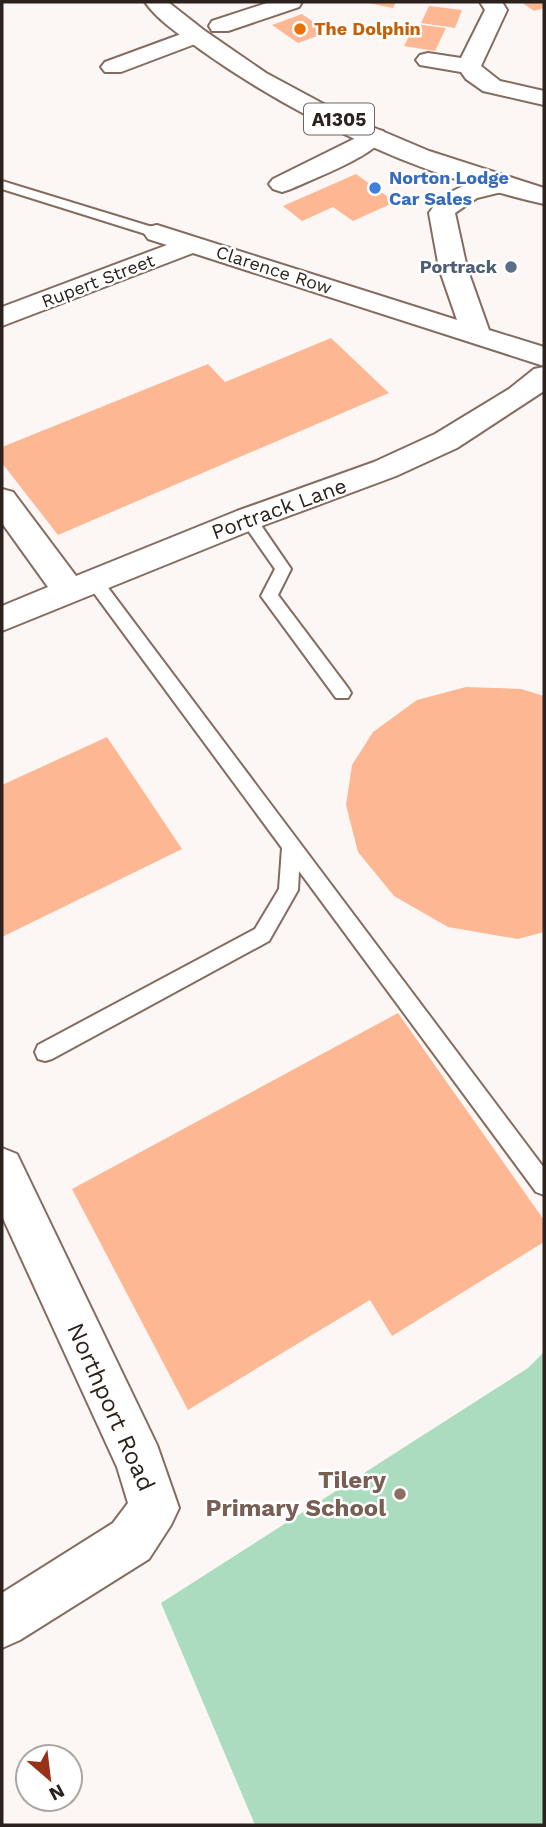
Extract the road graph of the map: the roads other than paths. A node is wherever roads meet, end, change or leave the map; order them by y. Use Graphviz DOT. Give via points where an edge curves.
graph roads {
  1 [pos="156,2"];
  2 [pos="291,2"];
  3 [pos="491,2"];
  4 [pos="203,10"];
  5 [pos="220,26"];
  6 [pos="195,36"];
  7 [pos="428,60"];
  8 [pos="469,66"];
  9 [pos="113,67"];
  10 [pos="544,98"];
  11 [pos="374,136"];
  12 [pos="531,168"];
  13 [pos="282,184"];
  14 [pos="2,185"];
  15 [pos="501,185"];
  16 [pos="544,196"];
  17 [pos="157,233"];
  18 [pos="193,244"];
  19 [pos="2,317"];
  20 [pos="477,336"];
  21 [pos="544,357"];
  22 [pos="544,376"];
  23 [pos="531,404"];
  24 [pos="2,500"];
  25 [pos="248,519"];
  26 [pos="82,586"];
  27 [pos="2,620"];
  28 [pos="342,693"];
  29 [pos="292,844"];
  30 [pos="45,1052"];
  31 [pos="2,1169"];
  32 [pos="544,1185"];
  33 [pos="2,1622"];
  1 -- 6 [label="street, A1305"];
  2 -- 5 [label="street"];
  3 -- 8 [label="street" via="496,10"];
  4 -- 5 [label="street, A1305"];
  5 -- 12 [label="street, A1305" via="298,79 351,104 447,143"];
  6 -- 9 [label="street"];
  6 -- 11 [label="street, A1305" via="247,73"];
  7 -- 8 [label="street"];
  8 -- 10 [label="street" via="473,76 486,84"];
  11 -- 13 [label="street"];
  11 -- 15 [label="street, A1305"];
  14 -- 17 [label="lane, Clarence Row"];
  15 -- 16 [label="street, A1305"];
  15 -- 20 [label="street" via="449,201 442,213 453,268"];
  17 -- 18 [label="street, Clarence Row"];
  18 -- 19 [label="street, Rupert Street"];
  18 -- 20 [label="street, Clarence Row"];
  20 -- 21 [label="street, Clarence Row"];
  22 -- 23 [label="street, Portrack Lane"];
  23 -- 25 [label="street, Portrack Lane" via="384,469"];
  24 -- 26 [label="street"];
  25 -- 26 [label="street, Portrack Lane"];
  25 -- 28 [label="lane" via="283,569 269,596"];
  26 -- 27 [label="street, Portrack Lane"];
  26 -- 29 [label="lane"];
  29 -- 30 [label="lane" via="288,890 262,935"];
  29 -- 32 [label="lane"];
  31 -- 33 [label="street, Northport Road" via="140,1462 154,1508 131,1541"];
}
